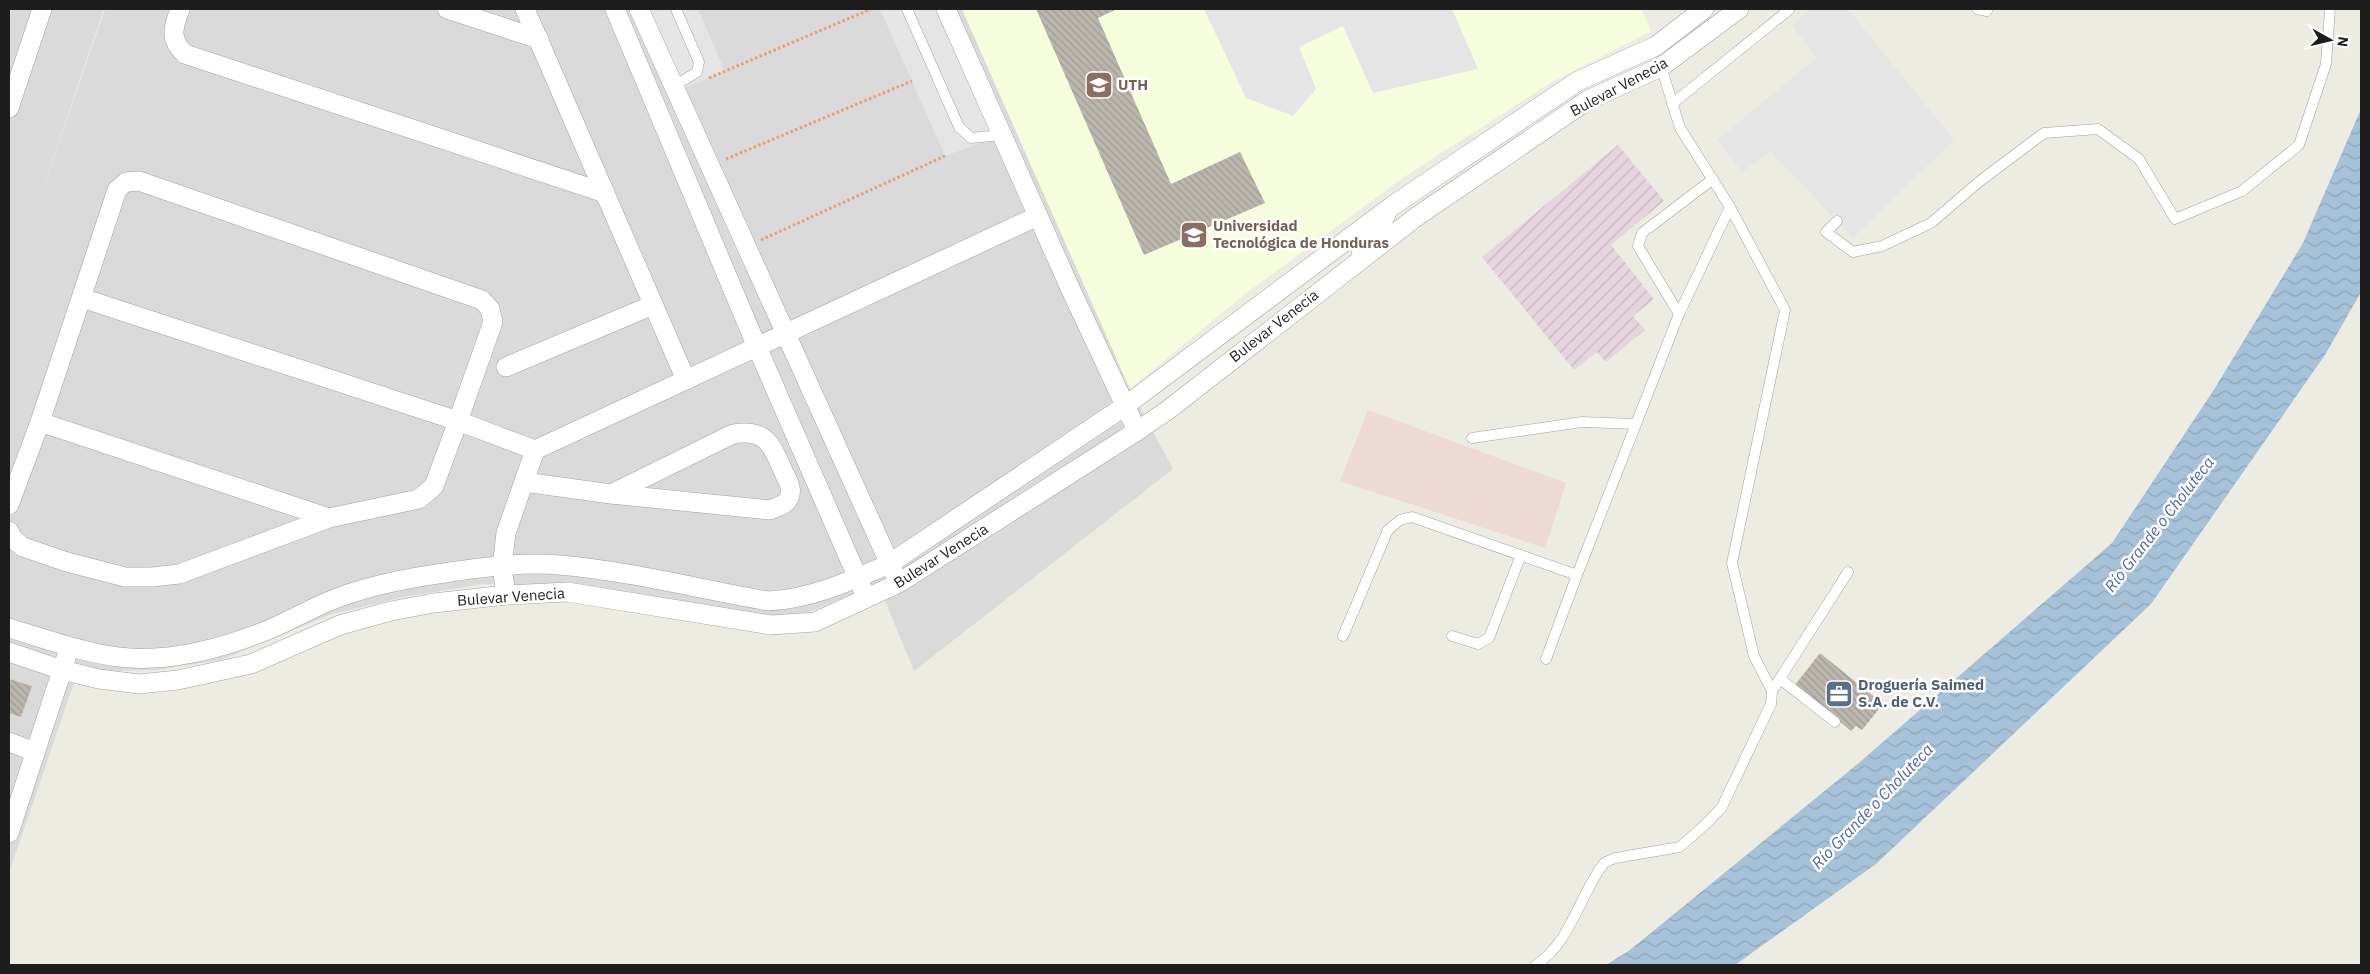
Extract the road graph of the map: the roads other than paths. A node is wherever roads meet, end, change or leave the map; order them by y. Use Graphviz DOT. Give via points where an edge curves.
graph roads {
  1 [pos="42,9"];
  2 [pos="180,9"];
  3 [pos="448,9"];
  4 [pos="525,9"];
  5 [pos="615,9"];
  6 [pos="639,9"];
  7 [pos="676,9"];
  8 [pos="907,9"];
  9 [pos="946,9"];
  10 [pos="1704,9"];
  11 [pos="1739,9"];
  12 [pos="1790,9"];
  13 [pos="2330,9"];
  14 [pos="539,39"];
  15 [pos="1656,46"];
  16 [pos="1661,67"];
  17 [pos="675,89"];
  18 [pos="10,104"];
  19 [pos="1672,104"];
  20 [pos="1002,135"];
  21 [pos="1712,179"];
  22 [pos="606,193"];
  23 [pos="1392,206"];
  24 [pos="1730,207"];
  25 [pos="1038,216"];
  26 [pos="1837,221"];
  27 [pos="1359,260"];
  28 [pos="82,298"];
  29 [pos="653,305"];
  30 [pos="1679,314"];
  31 [pos="784,333"];
  32 [pos="757,347"];
  33 [pos="506,367"];
  34 [pos="686,380"];
  35 [pos="1125,406"];
  36 [pos="458,421"];
  37 [pos="40,422"];
  38 [pos="1636,424"];
  39 [pos="1137,431"];
  40 [pos="1472,438"];
  41 [pos="535,450"];
  42 [pos="524,482"];
  43 [pos="611,494"];
  44 [pos="9,505"];
  45 [pos="329,518"];
  46 [pos="9,531"];
  47 [pos="1521,555"];
  48 [pos="889,564"];
  49 [pos="502,566"];
  50 [pos="1848,572"];
  51 [pos="1577,575"];
  52 [pos="858,578"];
  53 [pos="899,583"];
  54 [pos="506,595"];
  55 [pos="867,600"];
  56 [pos="9,628"];
  57 [pos="1343,636"];
  58 [pos="1452,636"];
  59 [pos="70,647"];
  60 [pos="9,652"];
  61 [pos="1546,659"];
  62 [pos="62,670"];
  63 [pos="1780,679"];
  64 [pos="1772,691"];
  65 [pos="1835,722"];
  66 [pos="9,742"];
  67 [pos="35,752"];
  68 [pos="9,833"];
  69 [pos="1536,965"];
  1 -- 18 [label="street"];
  2 -- 22 [label="street" via="174,38 186,54"];
  3 -- 14 [label="street"];
  4 -- 14 [label="street"];
  5 -- 32 [label="street"];
  6 -- 17 [label="street"];
  7 -- 17 [label="lane" via="699,62 697,72"];
  8 -- 20 [label="lane" via="960,127 971,138"];
  9 -- 20 [label="street"];
  10 -- 15 [label="street, Bulevar Venecia"];
  11 -- 16 [label="street, Bulevar Venecia"];
  12 -- 19 [label="lane"];
  13 -- 26 [label="lane" via="2326,64 2299,145 2242,191 2206,207 2175,219 2139,159 2098,129 2044,133 1931,223 1882,246 1853,252 1826,232"];
  14 -- 22 [label="street"];
  15 -- 16 [label="lane"];
  15 -- 23 [label="street, Bulevar Venecia" via="1578,82"];
  16 -- 19 [label="lane"];
  16 -- 27 [label="street, Bulevar Venecia" via="1588,100 1416,216"];
  17 -- 31 [label="street"];
  19 -- 21 [label="lane" via="1680,128"];
  20 -- 25 [label="street"];
  21 -- 24 [label="lane"];
  21 -- 30 [label="lane" via="1642,233 1638,246"];
  22 -- 29 [label="street"];
  23 -- 27 [label="lane" via="1392,217 1387,225 1361,244 1357,252"];
  23 -- 35 [label="street, Bulevar Venecia"];
  24 -- 30 [label="lane"];
  24 -- 64 [label="lane" via="1785,310 1732,563 1754,656"];
  25 -- 31 [label="street"];
  25 -- 35 [label="street"];
  27 -- 39 [label="street, Bulevar Venecia"];
  28 -- 36 [label="street"];
  28 -- 36 [label="street" via="116,190 126,182 139,181 482,300 490,309 493,322"];
  28 -- 37 [label="street"];
  29 -- 33 [label="street"];
  29 -- 34 [label="street"];
  30 -- 38 [label="lane"];
  31 -- 32 [label="street"];
  31 -- 48 [label="street"];
  32 -- 34 [label="street"];
  32 -- 52 [label="street"];
  34 -- 41 [label="street"];
  35 -- 39 [label="street"];
  35 -- 48 [label="street, Bulevar Venecia"];
  36 -- 41 [label="street"];
  36 -- 45 [label="street" via="434,486 428,494 419,499"];
  37 -- 44 [label="street"];
  37 -- 45 [label="street"];
  38 -- 40 [label="lane" via="1582,422"];
  38 -- 51 [label="lane"];
  39 -- 53 [label="street, Bulevar Venecia"];
  41 -- 42 [label="street"];
  42 -- 43 [label="street"];
  42 -- 49 [label="street" via="506,533"];
  43 -- 43 [label="street" via="732,434 747,432 772,444 791,488 789,499 770,510"];
  45 -- 46 [label="street" via="179,574 152,577 125,577 67,562 23,547 13,540"];
  47 -- 51 [label="lane"];
  47 -- 57 [label="lane" via="1412,517 1400,520 1388,530"];
  47 -- 58 [label="lane" via="1490,638 1478,644"];
  48 -- 52 [label="street, Bulevar Venecia"];
  48 -- 53 [label="street"];
  49 -- 52 [label="street, Bulevar Venecia" via="558,564 768,601 807,596"];
  49 -- 54 [label="street"];
  49 -- 59 [label="street, Bulevar Venecia" via="430,575 334,599 268,630 184,654 119,657"];
  50 -- 63 [label="lane"];
  51 -- 61 [label="lane"];
  52 -- 55 [label="street"];
  53 -- 55 [label="street, Bulevar Venecia"];
  54 -- 55 [label="street, Bulevar Venecia" via="567,592 772,625 815,622"];
  54 -- 62 [label="street, Bulevar Venecia" via="434,603 340,625 251,664 178,680 139,684"];
  56 -- 59 [label="street, Bulevar Venecia"];
  59 -- 62 [label="street"];
  60 -- 62 [label="street, Bulevar Venecia"];
  62 -- 67 [label="street"];
  63 -- 64 [label="lane"];
  63 -- 65 [label="lane"];
  64 -- 69 [label="lane" via="1771,704 1722,807 1680,847 1615,858 1604,863 1564,935"];
  66 -- 67 [label="street"];
  67 -- 68 [label="street"];
}
